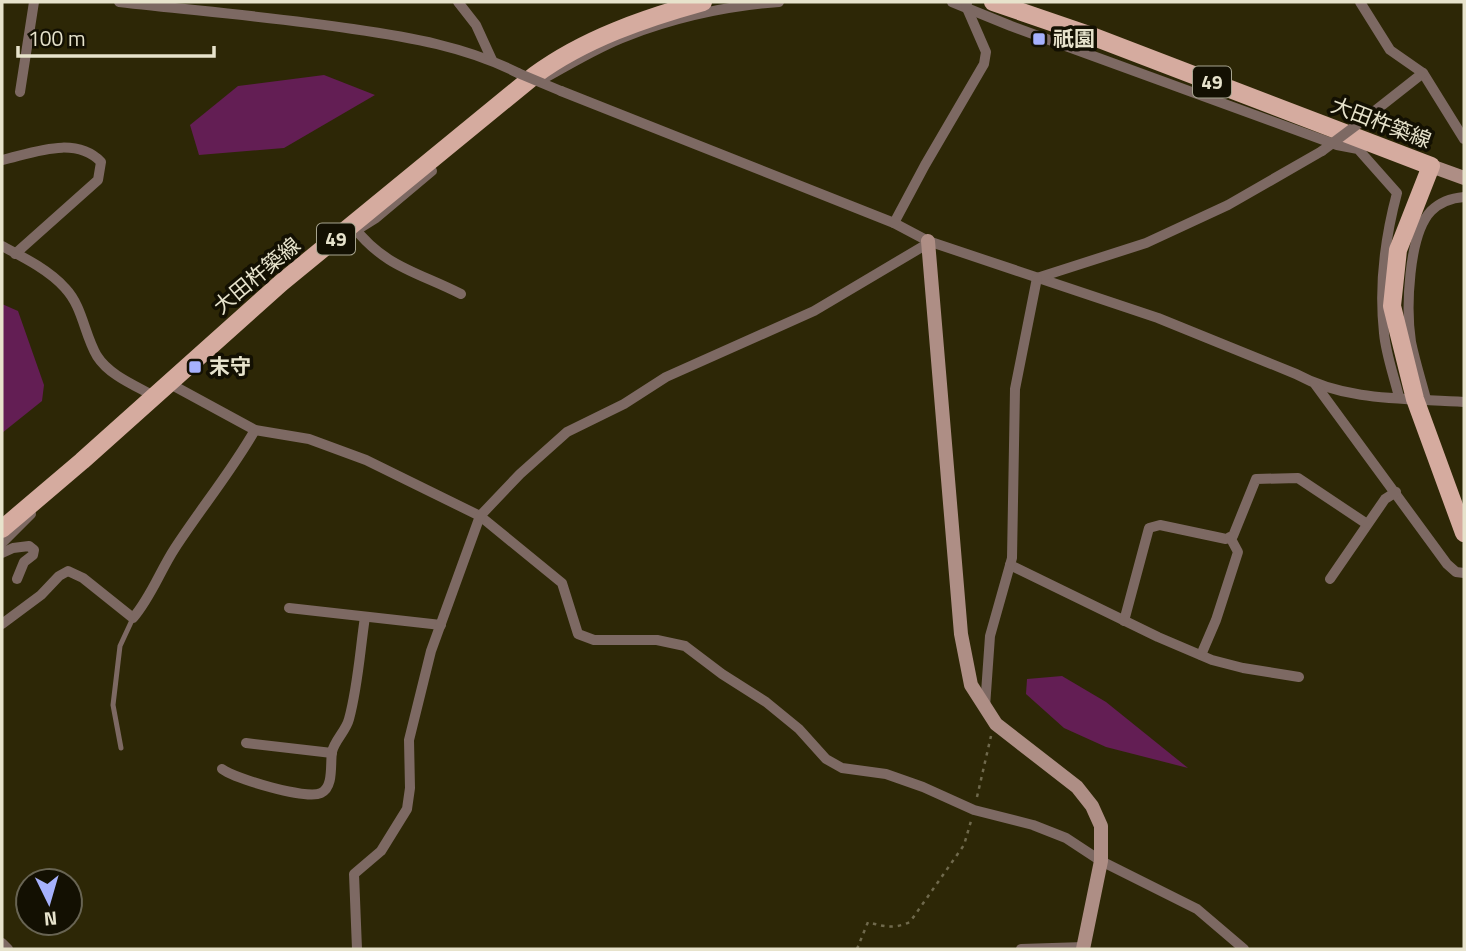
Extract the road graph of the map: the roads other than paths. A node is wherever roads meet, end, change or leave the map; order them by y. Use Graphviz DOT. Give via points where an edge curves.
graph roads {
  1 [pos="34,2"];
  2 [pos="119,2"];
  3 [pos="458,2"];
  4 [pos="703,2"];
  5 [pos="779,2"];
  6 [pos="952,2"];
  7 [pos="993,2"];
  8 [pos="1360,2"];
  9 [pos="966,4"];
  10 [pos="492,60"];
  11 [pos="1423,73"];
  12 [pos="20,92"];
  13 [pos="1464,139"];
  14 [pos="2,160"];
  15 [pos="1431,166"];
  16 [pos="1464,178"];
  17 [pos="1464,197"];
  18 [pos="894,223"];
  19 [pos="355,228"];
  20 [pos="927,242"];
  21 [pos="2,246"];
  22 [pos="15,254"];
  23 [pos="1037,278"];
  24 [pos="461,294"];
  25 [pos="1315,384"];
  26 [pos="165,389"];
  27 [pos="1413,398"];
  28 [pos="1464,402"];
  29 [pos="255,430"];
  30 [pos="1395,492"];
  31 [pos="480,516"];
  32 [pos="1367,524"];
  33 [pos="2,529"];
  34 [pos="1464,533"];
  35 [pos="1230,537"];
  36 [pos="2,543"];
  37 [pos="2,553"];
  38 [pos="1010,565"];
  39 [pos="1464,573"];
  40 [pos="17,579"];
  41 [pos="1331,579"];
  42 [pos="289,608"];
  43 [pos="365,617"];
  44 [pos="133,618"];
  45 [pos="1124,621"];
  46 [pos="2,624"];
  47 [pos="440,625"];
  48 [pos="1201,655"];
  49 [pos="1299,677"];
  50 [pos="985,707"];
  51 [pos="246,743"];
  52 [pos="121,748"];
  53 [pos="332,753"];
  54 [pos="222,769"];
  55 [pos="1101,860"];
  56 [pos="2,943"];
  57 [pos="1084,948"];
  58 [pos="8,949"];
  59 [pos="357,949"];
  60 [pos="1021,949"];
  61 [pos="1244,949"];
  1 -- 12 [label="street"];
  2 -- 10 [label="street" via="382,33"];
  3 -- 10 [label="street" via="476,25"];
  4 -- 19 [label="main road, 大田杵築線 / 49" via="615,31 551,64 420,168"];
  5 -- 19 [label="street" via="736,5 626,36 541,80 376,218"];
  6 -- 9 [label="street"];
  7 -- 15 [label="main road, 大田杵築線 / 49"];
  8 -- 11 [label="street" via="1390,50"];
  9 -- 18 [label="street" via="986,52 984,64"];
  9 -- 27 [label="street" via="1011,26 1138,73 1358,149 1397,193 1389,223 1381,303 1384,337"];
  10 -- 18 [label="street, bridge"];
  11 -- 13 [label="street"];
  11 -- 23 [label="street, bridge" via="1322,151 1228,205 1146,243"];
  14 -- 22 [label="street" via="63,146 92,152 101,162 97,180"];
  15 -- 16 [label="street"];
  15 -- 27 [label="main road, 大田杵築線" via="1398,250 1392,306"];
  17 -- 27 [label="street" via="1449,199 1430,212 1416,236 1409,297"];
  18 -- 20 [label="street"];
  19 -- 24 [label="street" via="383,258"];
  19 -- 26 [label="main road, 大田杵築線 / 49" via="281,283"];
  20 -- 23 [label="street"];
  20 -- 31 [label="street" via="814,311 666,377 567,432"];
  20 -- 50 [label="street" via="961,634 971,685"];
  21 -- 22 [label="street"];
  22 -- 26 [label="street" via="65,288 109,370"];
  23 -- 25 [label="street" via="1158,318"];
  23 -- 38 [label="street" via="1016,389"];
  25 -- 27 [label="street" via="1368,397"];
  25 -- 30 [label="street"];
  26 -- 29 [label="street"];
  26 -- 33 [label="main road, 大田杵築線 / 49"];
  26 -- 36 [label="street"];
  27 -- 28 [label="street"];
  27 -- 34 [label="main road, 大田杵築線"];
  29 -- 31 [label="street" via="309,439 366,460"];
  29 -- 44 [label="street"];
  30 -- 32 [label="street"];
  30 -- 39 [label="street" via="1447,564"];
  31 -- 47 [label="street"];
  31 -- 55 [label="street" via="562,583 579,634 594,640 657,640 685,646 766,702 799,729 826,760 842,768 886,774 974,810 1033,825 1066,838"];
  32 -- 35 [label="street" via="1298,478 1256,479"];
  32 -- 41 [label="street"];
  35 -- 45 [label="street" via="1160,525 1149,528"];
  35 -- 48 [label="street" via="1238,552"];
  37 -- 40 [label="street" via="29,546 34,550"];
  38 -- 45 [label="street"];
  38 -- 50 [label="street" via="990,636"];
  42 -- 43 [label="street"];
  43 -- 47 [label="street"];
  43 -- 53 [label="street" via="349,720"];
  44 -- 46 [label="street" via="68,571"];
  44 -- 52 [label="lane" via="120,646 113,705"];
  45 -- 48 [label="street"];
  47 -- 59 [label="street" via="409,740 407,808 381,851 354,874"];
  48 -- 49 [label="street"];
  50 -- 55 [label="street" via="996,724 1077,787 1092,806 1101,826"];
  51 -- 53 [label="street"];
  53 -- 54 [label="street" via="328,785 322,793 275,788"];
  55 -- 57 [label="street"];
  55 -- 61 [label="street" via="1197,909"];
  56 -- 58 [label="street"];
  57 -- 60 [label="street"];
}
